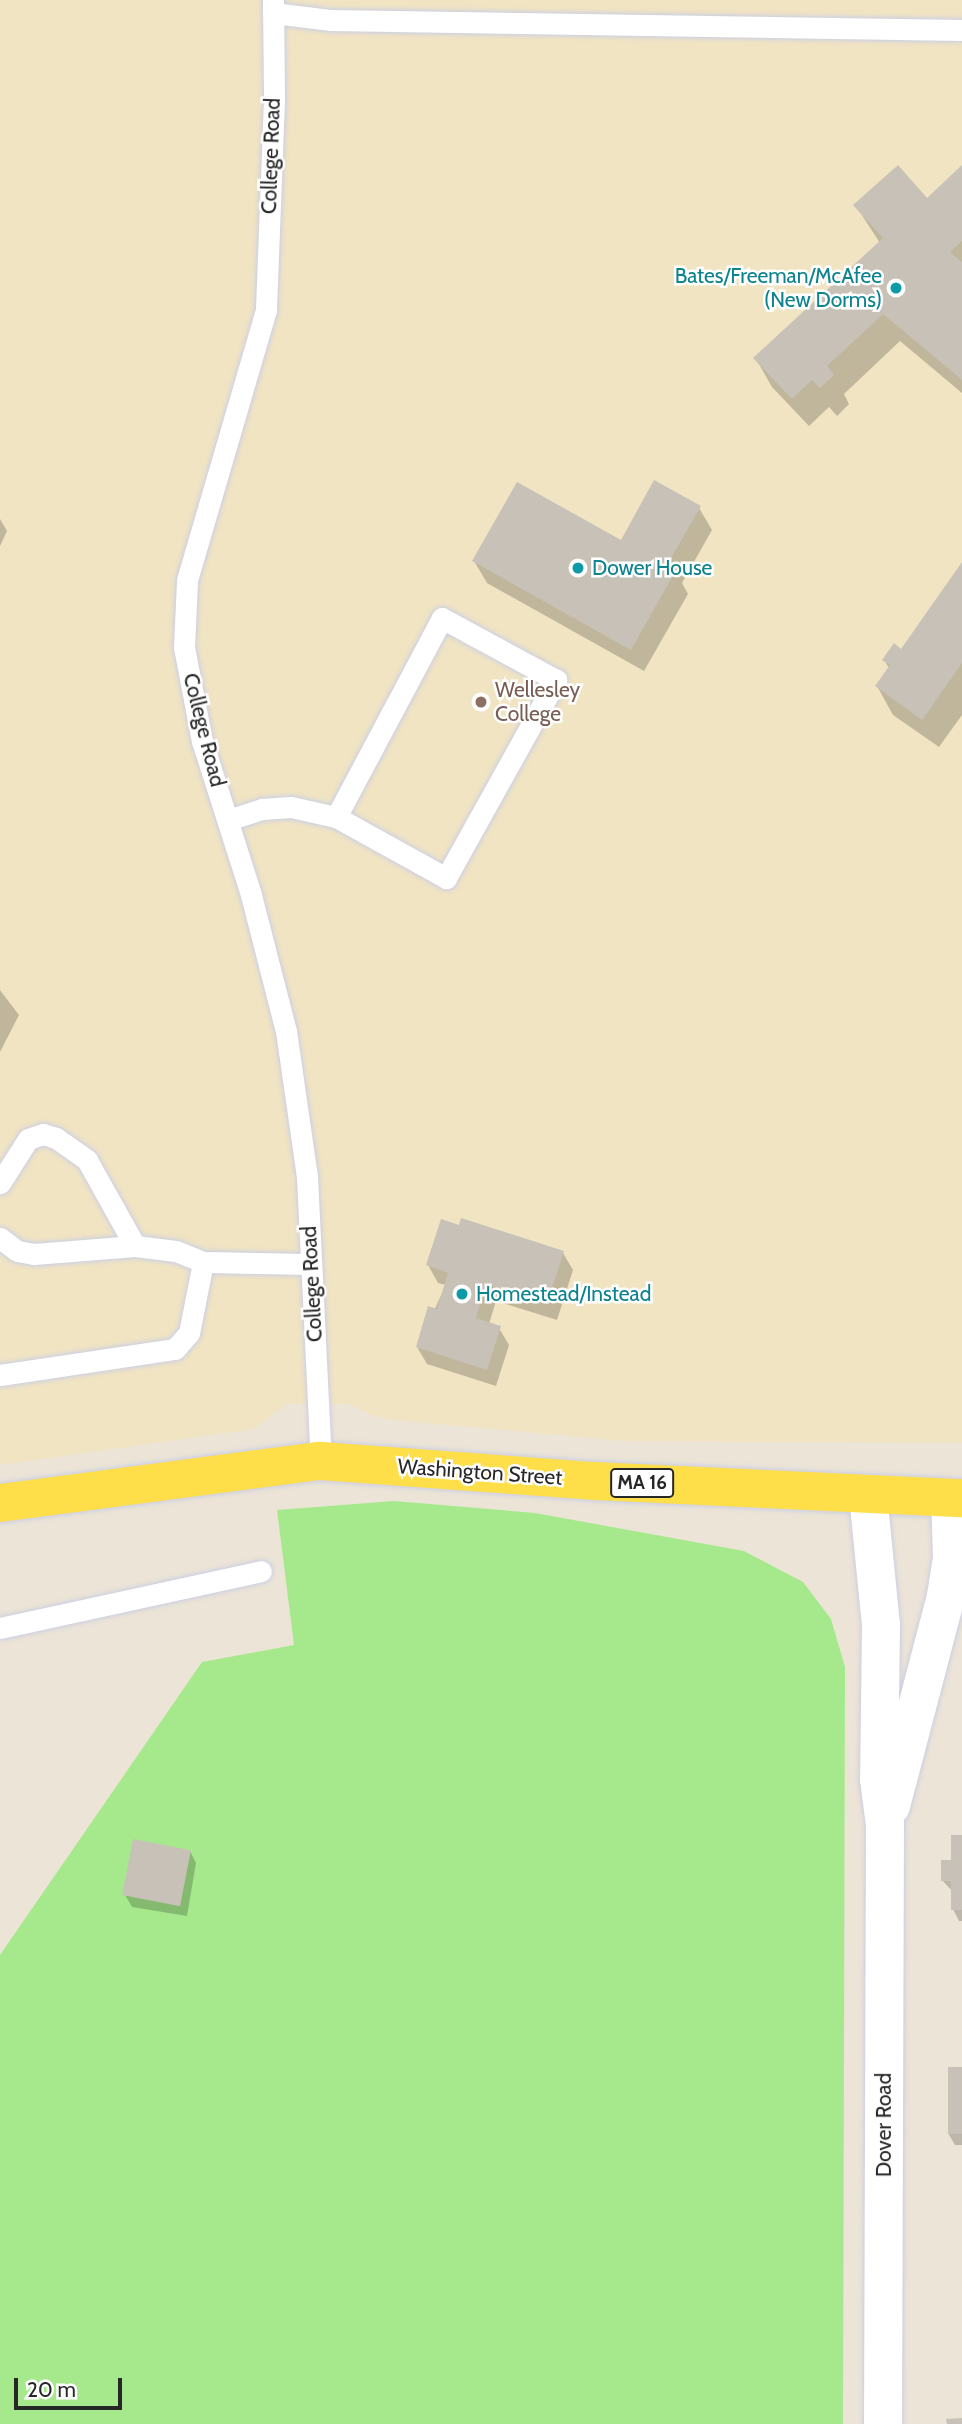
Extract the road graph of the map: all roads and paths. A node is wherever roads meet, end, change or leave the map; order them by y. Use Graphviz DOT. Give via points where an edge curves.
graph roads {
  1 [pos="273,7"];
  2 [pos="962,30"];
  3 [pos="336,817"];
  4 [pos="228,820"];
  5 [pos="0,1183"];
  6 [pos="0,1238"];
  7 [pos="135,1246"];
  8 [pos="203,1262"];
  9 [pos="311,1264"];
  10 [pos="0,1375"];
  11 [pos="321,1461"];
  12 [pos="868,1495"];
  13 [pos="956,1498"];
  14 [pos="0,1503"];
  15 [pos="261,1571"];
  16 [pos="0,1629"];
  17 [pos="886,1825"];
  18 [pos="883,2424"];
  1 -- 2 [label="lane" via="330,20"];
  1 -- 4 [label="lane, College Road" via="266,310 187,581 184,647 202,741"];
  3 -- 3 [label="lane" via="446,878 556,681 442,618"];
  3 -- 4 [label="lane" via="291,807 262,809"];
  4 -- 9 [label="lane, College Road" via="286,1031 307,1177"];
  5 -- 7 [label="lane" via="28,1139 43,1134 56,1138 88,1160"];
  6 -- 7 [label="lane" via="18,1251 34,1254"];
  7 -- 8 [label="lane" via="176,1251"];
  8 -- 9 [label="lane"];
  8 -- 10 [label="lane" via="189,1334 175,1349"];
  9 -- 11 [label="lane, College Road"];
  11 -- 12 [label="main road, Washington Street / MA 16"];
  11 -- 14 [label="main road, Washington Street / MA 16"];
  12 -- 13 [label="main road, Washington Street / MA 16"];
  12 -- 17 [label="street, Dover Road" via="881,1625 879,1779"];
  13 -- 17 [label="street, Dover Road" via="946,1596"];
  15 -- 16 [label="lane"];
  17 -- 18 [label="street, Dover Road"];
}
